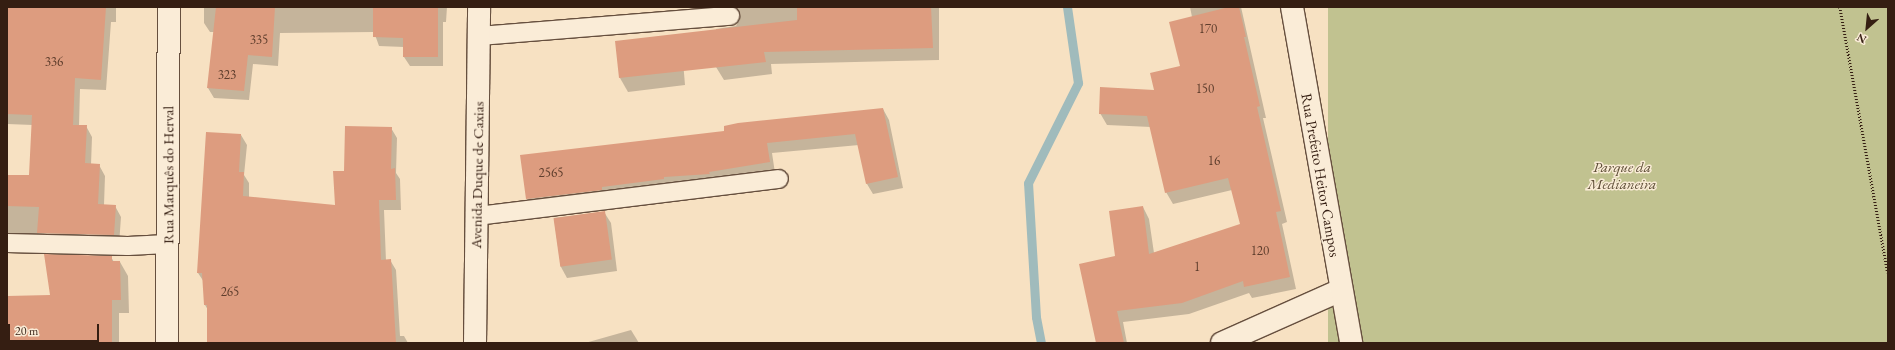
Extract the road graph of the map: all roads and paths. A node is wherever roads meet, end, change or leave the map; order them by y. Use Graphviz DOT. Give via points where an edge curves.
graph roads {
  1 [pos="169,7"];
  2 [pos="479,7"];
  3 [pos="1292,7"];
  4 [pos="1840,7"];
  5 [pos="730,16"];
  6 [pos="479,36"];
  7 [pos="779,178"];
  8 [pos="477,216"];
  9 [pos="7,243"];
  10 [pos="167,244"];
  11 [pos="1888,273"];
  12 [pos="1341,290"];
  13 [pos="167,343"];
  14 [pos="475,343"];
  15 [pos="1222,343"];
  16 [pos="1351,343"];
  1 -- 10 [label="street, Rua Marquês do Herval"];
  2 -- 6 [label="street, Avenida Duque de Caxias"];
  3 -- 12 [label="street, Rua Prefeito Heitor Campos"];
  4 -- 11 [label="path"];
  5 -- 6 [label="lane"];
  6 -- 8 [label="street, Avenida Duque de Caxias"];
  7 -- 8 [label="lane"];
  8 -- 14 [label="street, Avenida Duque de Caxias"];
  9 -- 10 [label="lane" via="128,246"];
  10 -- 13 [label="street, Rua Marquês do Herval"];
  12 -- 15 [label="street"];
  12 -- 16 [label="street, Rua Prefeito Heitor Campos"];
}
